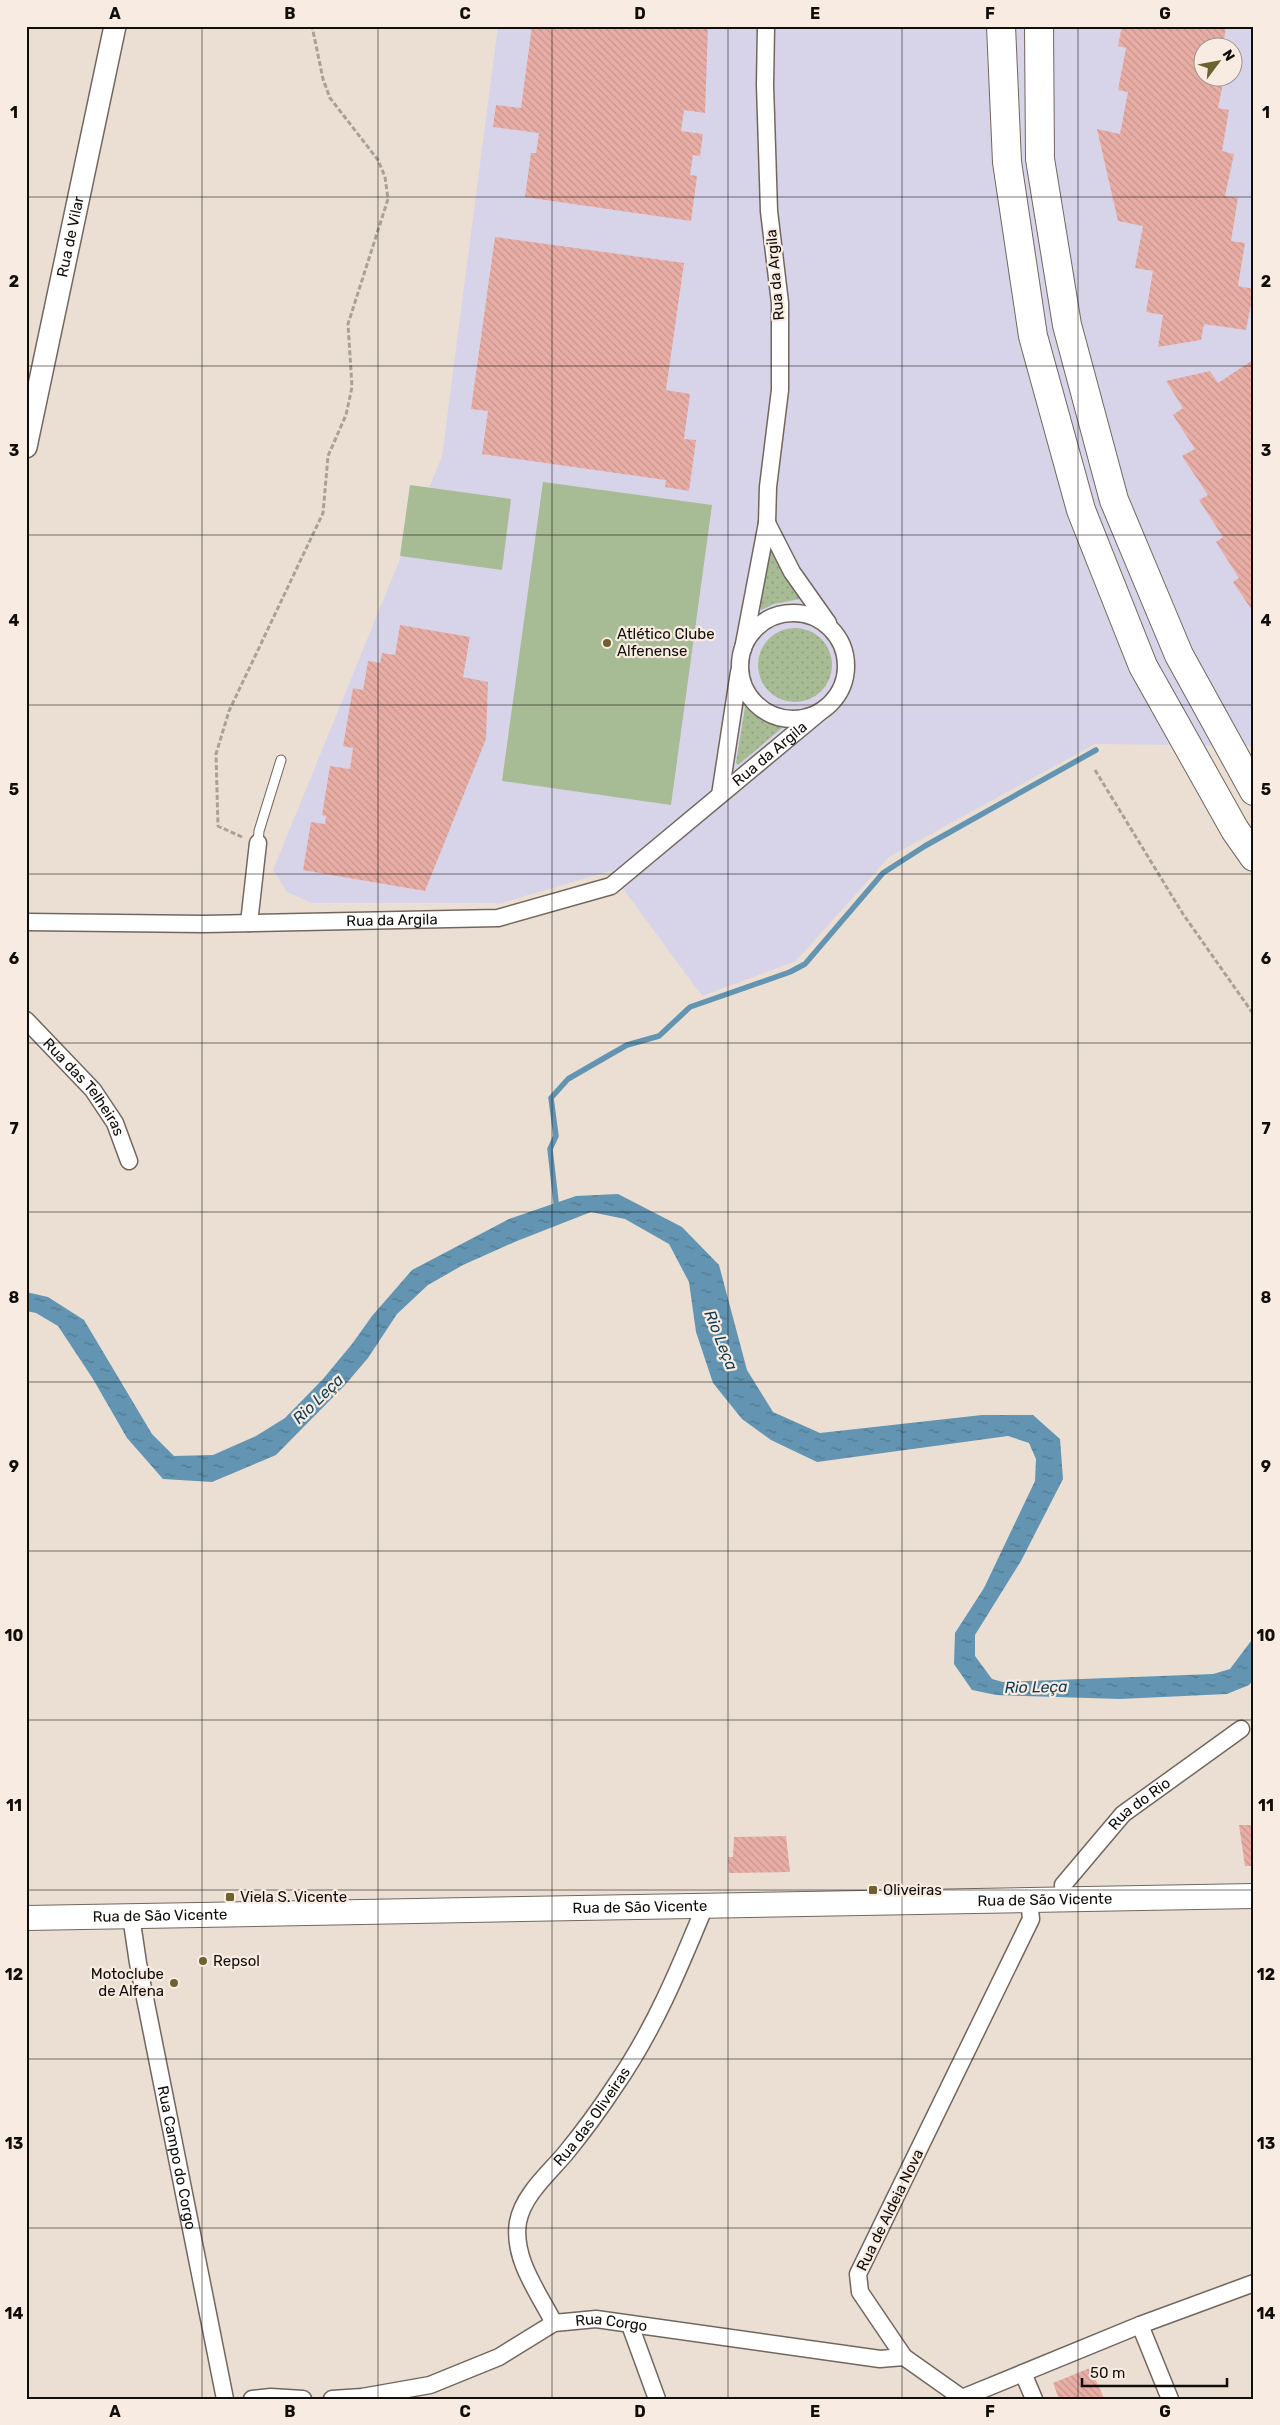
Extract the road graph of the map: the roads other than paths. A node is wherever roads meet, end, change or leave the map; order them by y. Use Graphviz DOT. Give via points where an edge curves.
graph roads {
  1 [pos="115,26"];
  2 [pos="766,26"];
  3 [pos="1001,26"];
  4 [pos="1039,26"];
  5 [pos="26,447"];
  6 [pos="767,523"];
  7 [pos="838,637"];
  8 [pos="743,648"];
  9 [pos="740,665"];
  10 [pos="820,712"];
  11 [pos="282,760"];
  12 [pos="1254,792"];
  13 [pos="720,795"];
  14 [pos="258,843"];
  15 [pos="1254,857"];
  16 [pos="26,922"];
  17 [pos="249,923"];
  18 [pos="26,1020"];
  19 [pos="130,1161"];
  20 [pos="1241,1730"];
  21 [pos="1254,1896"];
  22 [pos="1064,1899"];
  23 [pos="1029,1900"];
  24 [pos="705,1906"];
  25 [pos="131,1916"];
  26 [pos="26,1918"];
  27 [pos="1254,2283"];
  28 [pos="554,2323"];
  29 [pos="630,2325"];
  30 [pos="1140,2325"];
  31 [pos="904,2357"];
  32 [pos="1023,2374"];
  33 [pos="962,2398"];
  34 [pos="225,2399"];
  35 [pos="252,2399"];
  36 [pos="302,2399"];
  37 [pos="332,2399"];
  38 [pos="657,2399"];
  39 [pos="1034,2399"];
  40 [pos="1170,2399"];
  1 -- 5 [label="street, Rua de Vilar"];
  2 -- 6 [label="street, Rua da Argila" via="769,211 780,302 780,390 768,487"];
  3 -- 15 [label="highway" via="1007,162 1033,336 1081,510 1143,666 1235,830"];
  4 -- 12 [label="highway" via="1042,168 1067,325 1114,500 1179,655"];
  6 -- 7 [label="street, Rua da Argila" via="792,572"];
  6 -- 8 [label="street, Rua da Argila"];
  7 -- 8 [label="street, Rua da Argila" via="826,624 795,612 763,622"];
  7 -- 10 [label="street, Rua da Argila" via="845,653 846,670 838,694"];
  8 -- 9 [label="street, Rua da Argila"];
  9 -- 10 [label="street, Rua da Argila" via="743,682 761,708 790,719"];
  9 -- 13 [label="street, Rua da Argila"];
  10 -- 13 [label="street, Rua da Argila"];
  11 -- 14 [label="lane"];
  13 -- 17 [label="street, Rua da Argila" via="611,886 498,918"];
  14 -- 17 [label="street"];
  16 -- 17 [label="street, Rua da Argila"];
  18 -- 19 [label="street, Rua das Telheiras" via="92,1090 115,1123"];
  20 -- 22 [label="street, Rua do Rio" via="1123,1814 1063,1885"];
  21 -- 22 [label="main road, Rua de São Vicente"];
  22 -- 23 [label="main road, Rua de São Vicente"];
  23 -- 24 [label="main road, Rua de São Vicente"];
  23 -- 31 [label="street, Rua de Aldeia Nova" via="1031,1919 858,2274 860,2292"];
  24 -- 25 [label="main road, Rua de São Vicente"];
  24 -- 28 [label="street, Rua das Oliveiras" via="649,2032 610,2094 529,2197 518,2221 518,2253"];
  25 -- 26 [label="main road, Rua de São Vicente"];
  25 -- 34 [label="street, Rua Campo do Corgo"];
  27 -- 30 [label="street, Rua de Aldeia Nova"];
  28 -- 29 [label="street, Rua Corgo" via="596,2319"];
  28 -- 37 [label="street, Rua Corgo" via="499,2357 430,2385"];
  29 -- 31 [label="street, Rua Corgo" via="880,2359"];
  29 -- 38 [label="street"];
  30 -- 32 [label="street, Rua de Aldeia Nova"];
  30 -- 40 [label="street"];
  31 -- 33 [label="street, Rua de Aldeia Nova"];
  32 -- 33 [label="street, Rua de Aldeia Nova"];
  32 -- 39 [label="street"];
  35 -- 36 [label="street"];
}
